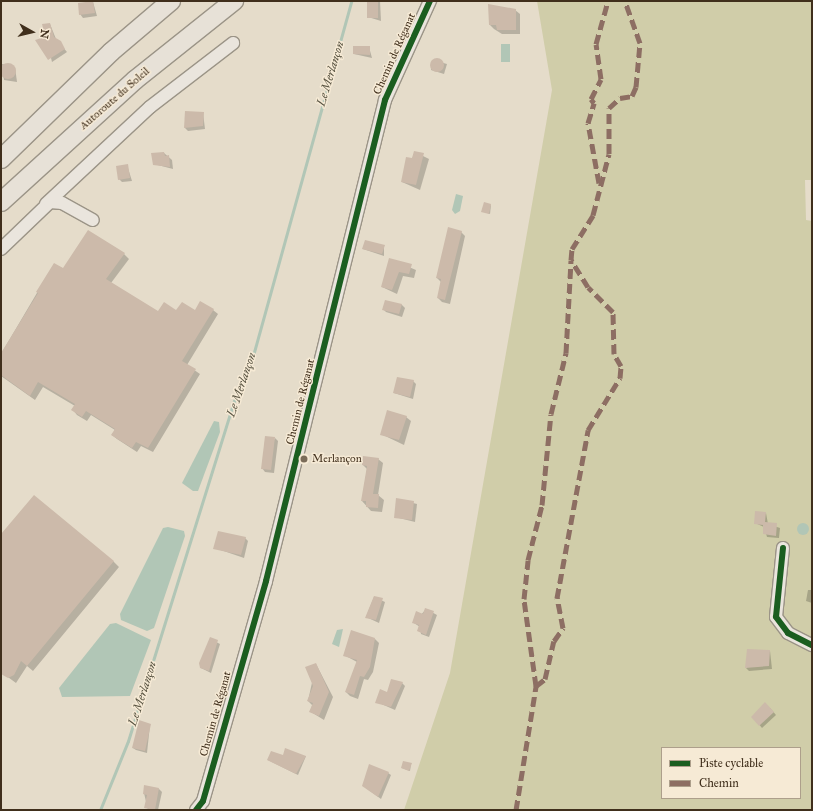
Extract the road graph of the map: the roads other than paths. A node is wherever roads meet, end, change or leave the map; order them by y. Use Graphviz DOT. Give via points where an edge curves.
graph roads {
  1 [pos="171,1"];
  2 [pos="234,1"];
  3 [pos="430,1"];
  4 [pos="232,43"];
  5 [pos="1,159"];
  6 [pos="1,202"];
  7 [pos="46,204"];
  8 [pos="93,220"];
  9 [pos="1,249"];
  10 [pos="783,548"];
  11 [pos="812,645"];
  12 [pos="196,810"];
  1 -- 5 [label="highway"];
  2 -- 6 [label="highway, Autoroute du Soleil" via="135,80"];
  3 -- 12 [label="street, Chemin de Réganat" via="385,100 266,581 203,801"];
  4 -- 7 [label="street" via="150,107"];
  7 -- 8 [label="street" via="62,203"];
  7 -- 9 [label="street"];
  10 -- 11 [label="street" via="776,617 788,633"];
}
